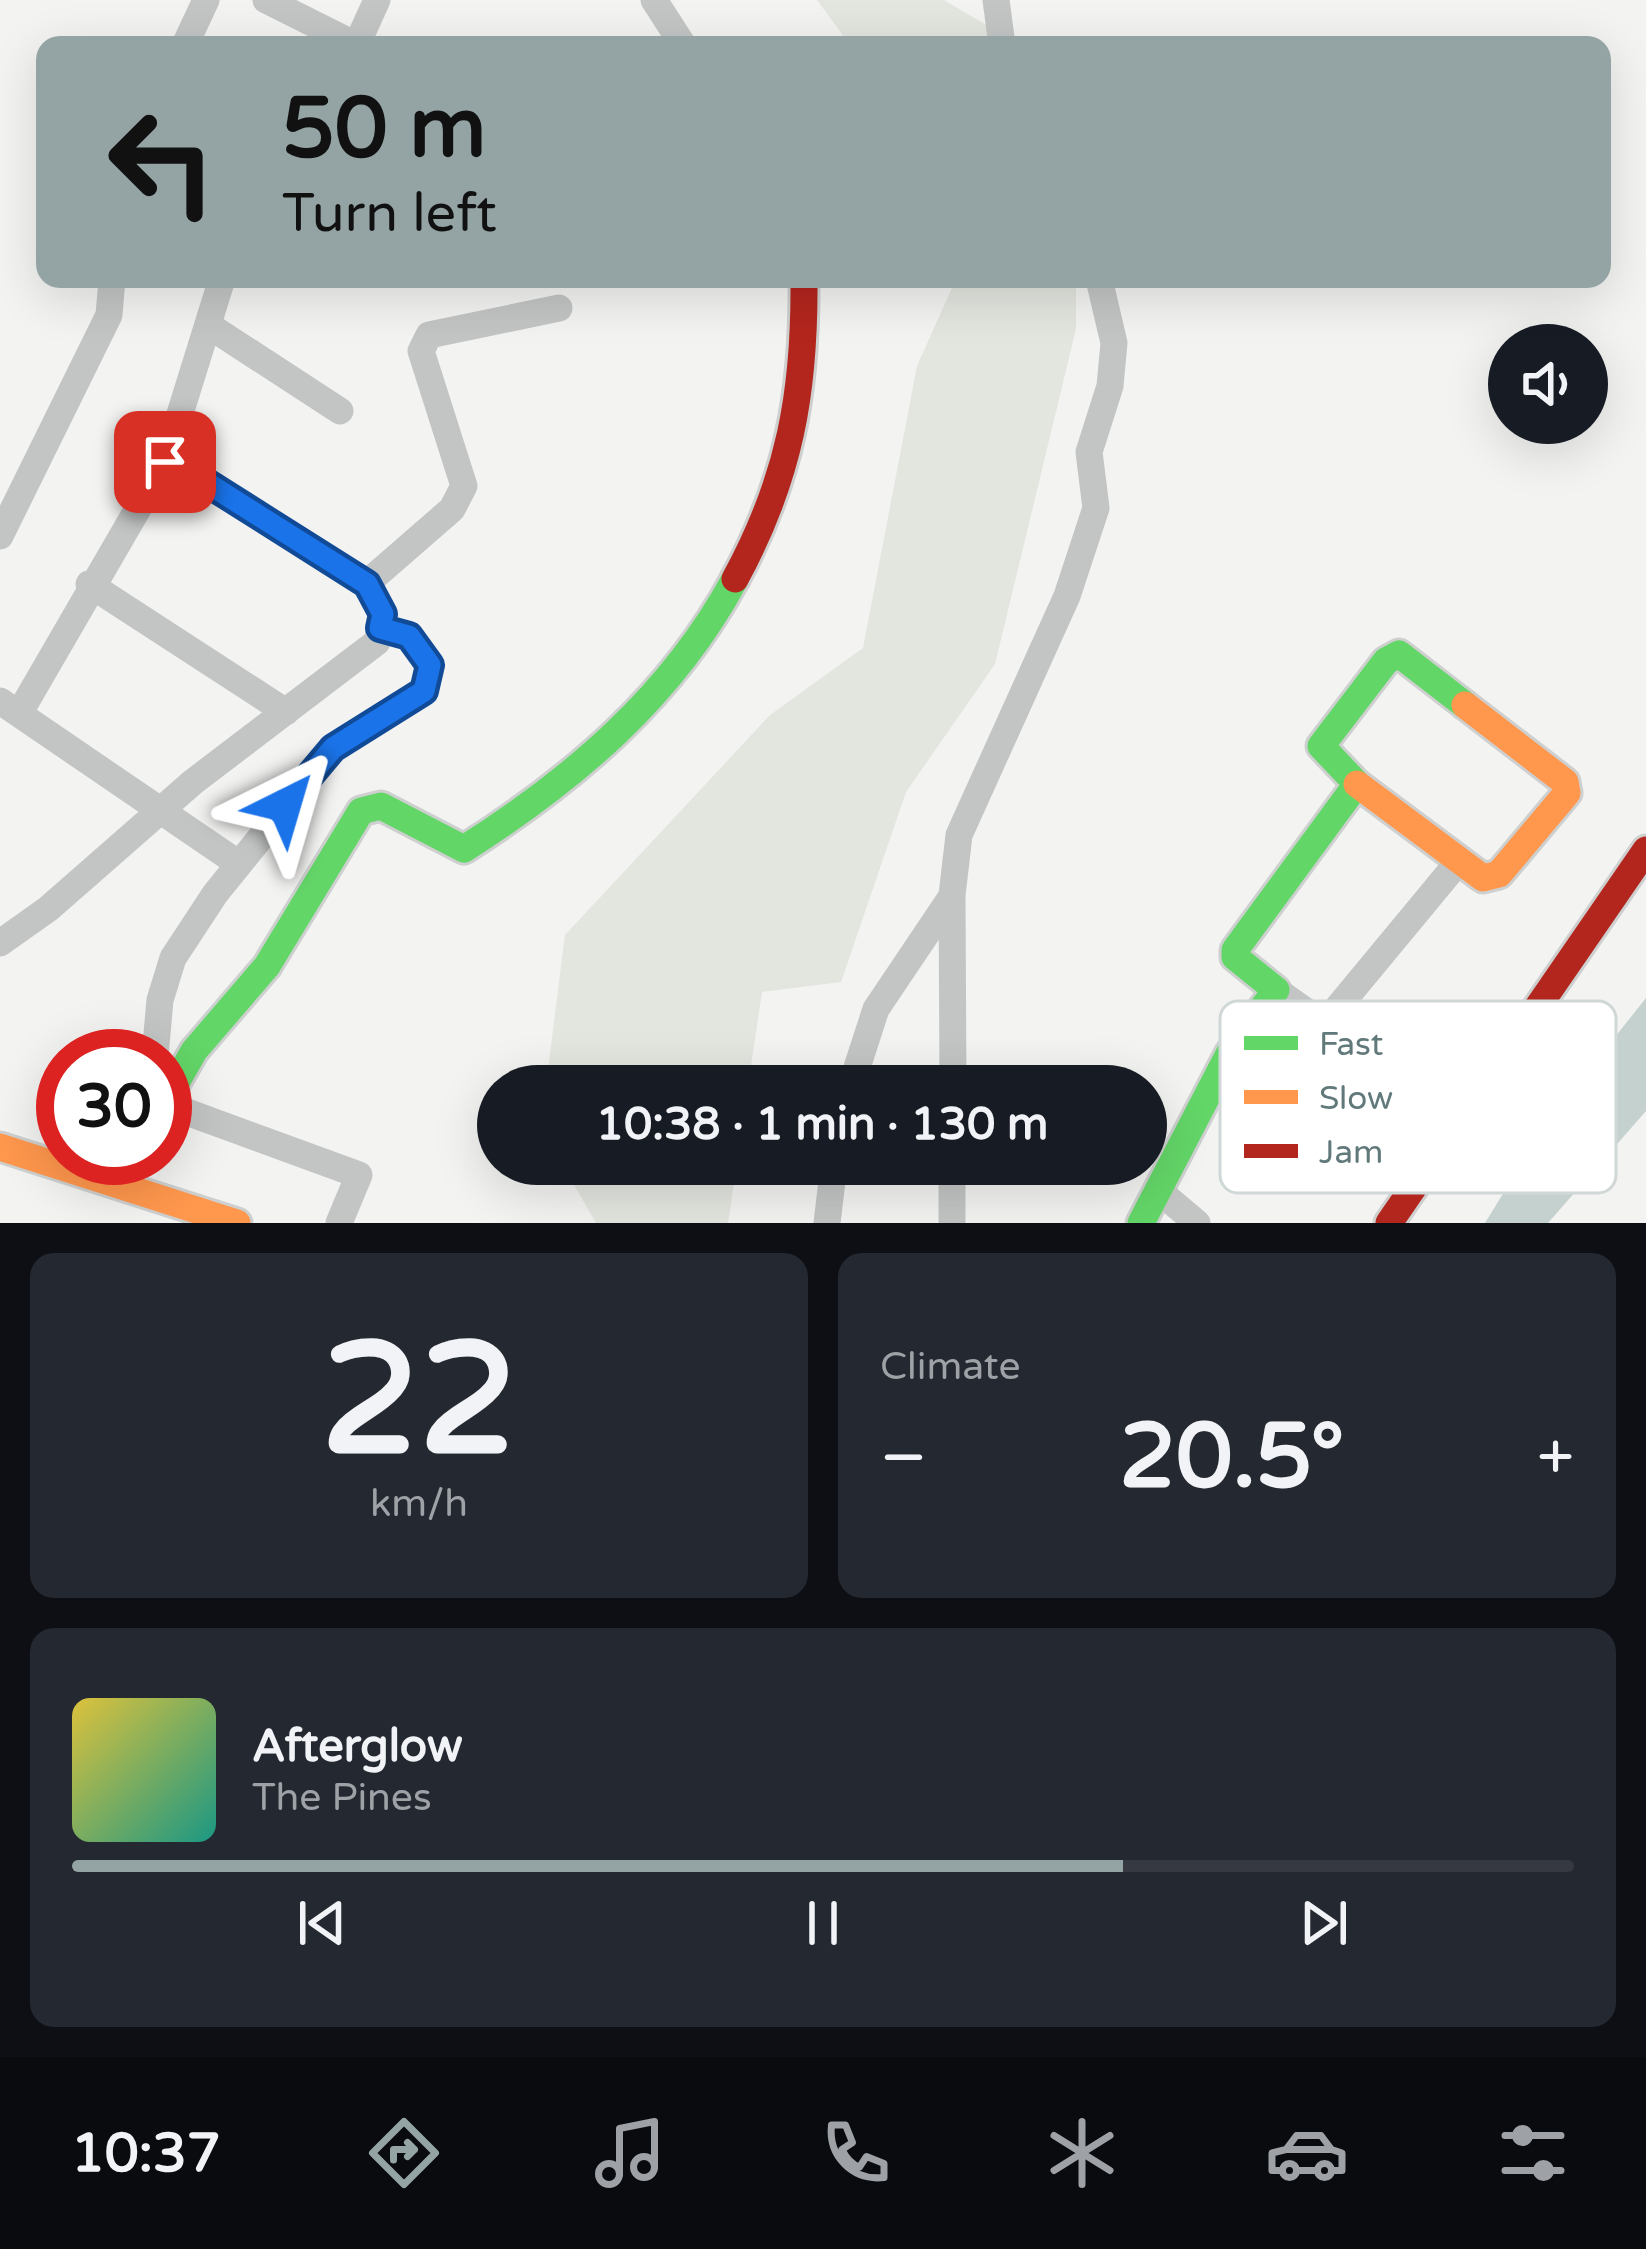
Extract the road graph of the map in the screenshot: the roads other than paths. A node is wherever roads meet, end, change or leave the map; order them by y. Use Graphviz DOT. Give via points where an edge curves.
graph roads {
  1 [pos="206,0"];
  2 [pos="266,0"];
  3 [pos="377,0"];
  4 [pos="654,0"];
  5 [pos="996,0"];
  6 [pos="189,36"];
  7 [pos="339,36"];
  8 [pos="361,36"];
  9 [pos="676,36"];
  10 [pos="1001,36"];
  11 [pos="111,288"];
  12 [pos="219,288"];
  13 [pos="804,288"];
  14 [pos="1101,288"];
  15 [pos="559,308"];
  16 [pos="208,326"];
  17 [pos="340,411"];
  18 [pos="165,462"];
  19 [pos="0,536"];
  20 [pos="89,584"];
  21 [pos="367,584"];
  22 [pos="380,628"];
  23 [pos="10,706"];
  24 [pos="286,712"];
  25 [pos="1357,784"];
  26 [pos="161,809"];
  27 [pos="1646,850"];
  28 [pos="1459,861"];
  29 [pos="239,864"];
  30 [pos="952,895"];
  31 [pos="0,943"];
  32 [pos="1276,989"];
  33 [pos="1267,1001"];
  34 [pos="1292,1001"];
  35 [pos="1343,1001"];
  36 [pos="1542,1001"];
  37 [pos="157,1029"];
  38 [pos="192,1055"];
  39 [pos="858,1065"];
  40 [pos="953,1065"];
  41 [pos="1220,1072"];
  42 [pos="192,1113"];
  43 [pos="0,1148"];
  44 [pos="831,1185"];
  45 [pos="952,1185"];
  46 [pos="1159,1191"];
  47 [pos="1410,1193"];
  48 [pos="237,1223"];
  49 [pos="339,1223"];
  50 [pos="826,1223"];
  51 [pos="952,1223"];
  52 [pos="1141,1223"];
  53 [pos="1197,1223"];
  54 [pos="1389,1223"];
  1 -- 6 [label="street"];
  2 -- 7 [label="street"];
  3 -- 8 [label="street"];
  4 -- 9 [label="street"];
  5 -- 10 [label="street"];
  11 -- 19 [label="street" via="109,315"];
  12 -- 16 [label="street"];
  13 -- 38 [label="main road" via="810,337 803,409 778,494 714,620 654,696 568,776 464,849 381,806 361,811 267,966"];
  14 -- 30 [label="street" via="1114,343 1089,452 1096,508 1067,596 959,835"];
  15 -- 21 [label="street" via="429,335 421,351 464,486 452,509"];
  16 -- 17 [label="street"];
  16 -- 18 [label="street"];
  18 -- 20 [label="street"];
  18 -- 21 [label="street"];
  20 -- 23 [label="street"];
  20 -- 24 [label="street"];
  21 -- 22 [label="street" via="383,614"];
  22 -- 24 [label="street" via="377,642"];
  22 -- 29 [label="street" via="409,636 430,665 424,691 333,748"];
  23 -- 26 [label="street"];
  24 -- 26 [label="street"];
  25 -- 28 [label="main road"];
  25 -- 28 [label="main road" via="1321,746 1399,654 1565,782 1567,794 1498,874 1483,878"];
  25 -- 32 [label="main road" via="1235,950"];
  26 -- 29 [label="street"];
  26 -- 31 [label="street"];
  27 -- 36 [label="main road"];
  28 -- 35 [label="street"];
  29 -- 37 [label="street" via="173,958"];
  30 -- 39 [label="street" via="876,1009"];
  30 -- 40 [label="street"];
  32 -- 33 [label="main road"];
  32 -- 34 [label="street"];
  41 -- 46 [label="main road"];
  42 -- 49 [label="street" via="359,1175"];
  43 -- 48 [label="main road"];
  44 -- 50 [label="street"];
  45 -- 51 [label="street"];
  46 -- 52 [label="main road"];
  46 -- 53 [label="street"];
  47 -- 54 [label="main road"];
}
